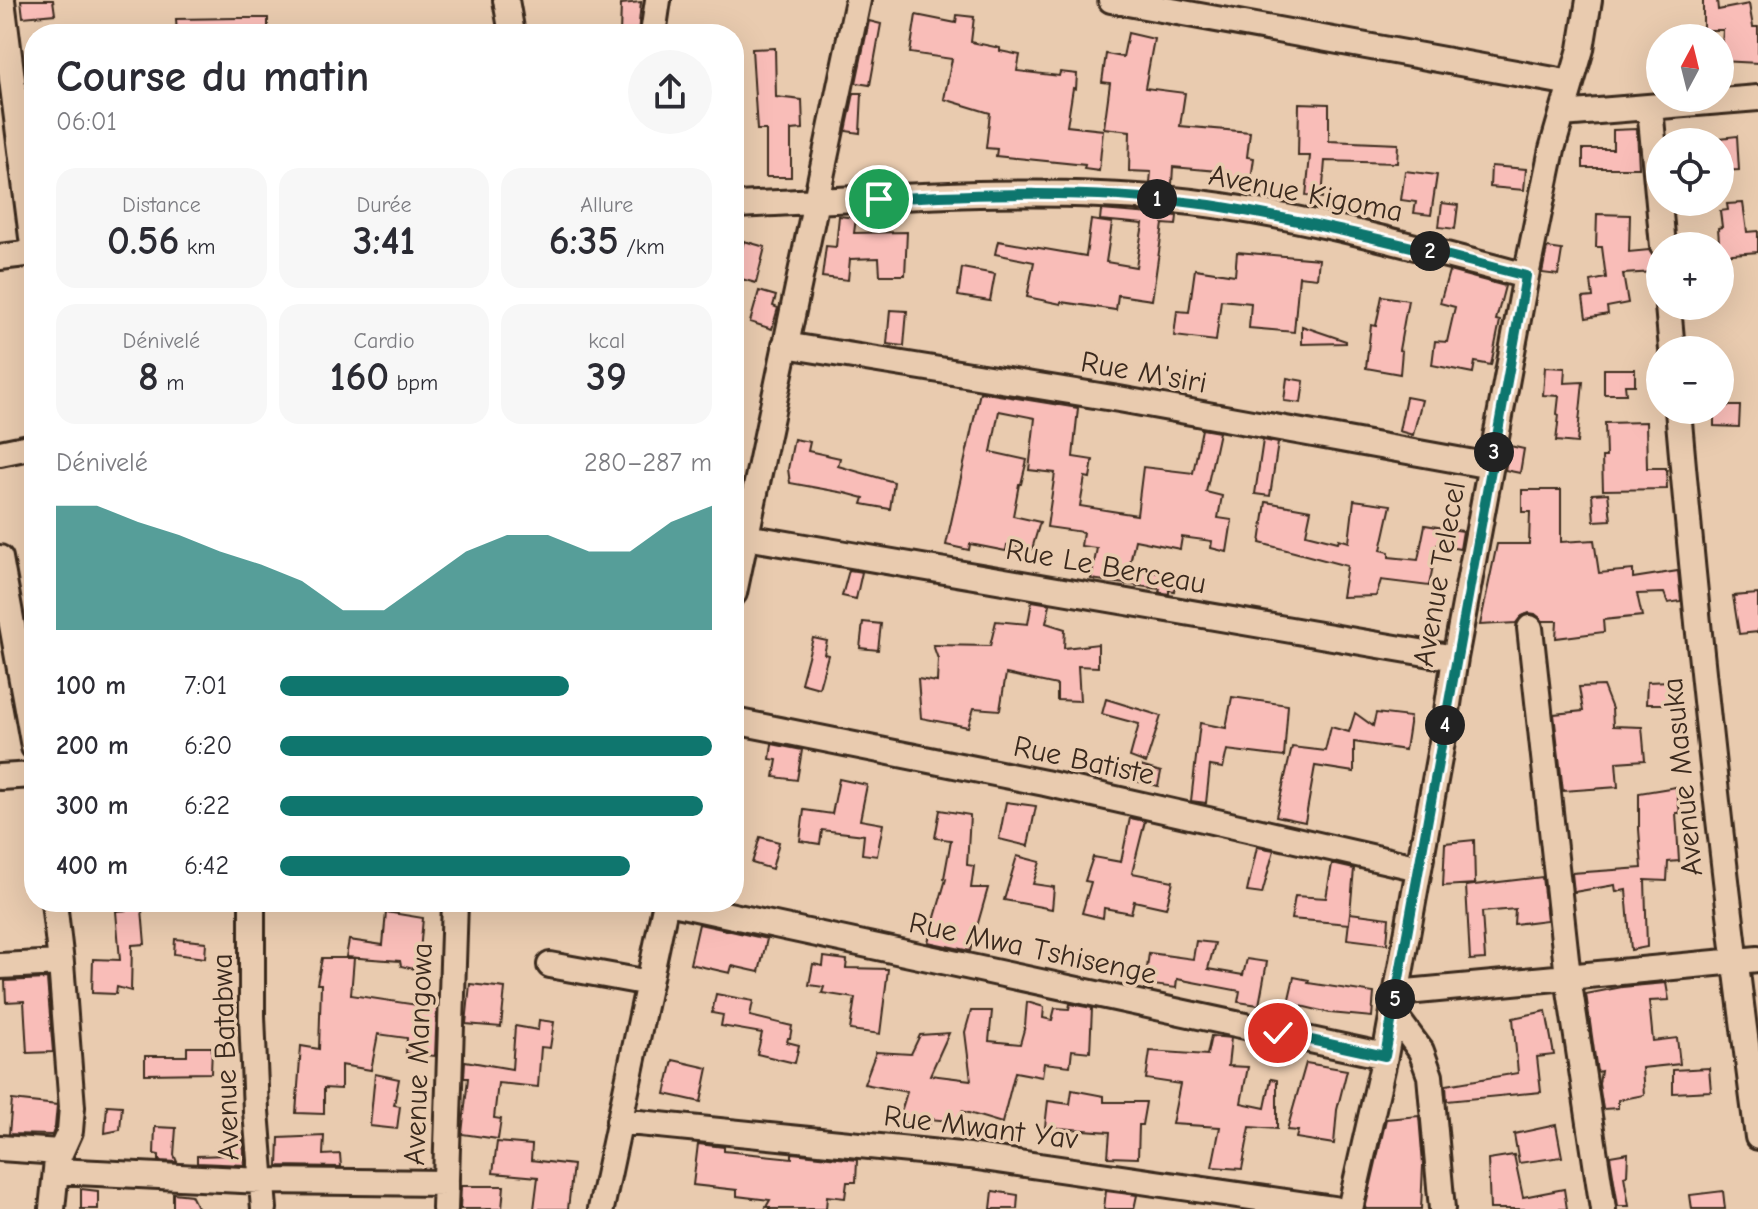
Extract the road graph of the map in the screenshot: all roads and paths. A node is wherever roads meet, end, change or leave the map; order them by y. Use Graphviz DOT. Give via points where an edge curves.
graph roads {
  1 [pos="2,0"];
  2 [pos="506,0"];
  3 [pos="658,0"];
  4 [pos="858,0"];
  5 [pos="1111,0"];
  6 [pos="1589,0"];
  7 [pos="510,24"];
  8 [pos="654,24"];
  9 [pos="1571,83"];
  10 [pos="1758,98"];
  11 [pos="1734,100"];
  12 [pos="1646,108"];
  13 [pos="1650,112"];
  14 [pos="1562,114"];
  15 [pos="24,174"];
  16 [pos="817,202"];
  17 [pos="744,205"];
  18 [pos="1662,232"];
  19 [pos="24,254"];
  20 [pos="0,257"];
  21 [pos="1526,276"];
  22 [pos="785,345"];
  23 [pos="1679,424"];
  24 [pos="24,448"];
  25 [pos="0,453"];
  26 [pos="1491,466"];
  27 [pos="746,537"];
  28 [pos="744,546"];
  29 [pos="0,558"];
  30 [pos="23,619"];
  31 [pos="1530,628"];
  32 [pos="1455,658"];
  33 [pos="744,723"];
  34 [pos="24,776"];
  35 [pos="0,777"];
  36 [pos="1419,868"];
  37 [pos="55,912"];
  38 [pos="252,912"];
  39 [pos="455,912"];
  40 [pos="665,912"];
  41 [pos="710,912"];
  42 [pos="1746,959"];
  43 [pos="61,963"];
  44 [pos="550,965"];
  45 [pos="0,966"];
  46 [pos="1568,977"];
  47 [pos="649,983"];
  48 [pos="1394,1003"];
  49 [pos="1385,1056"];
  50 [pos="619,1121"];
  51 [pos="1758,1137"];
  52 [pos="0,1148"];
  53 [pos="58,1162"];
  54 [pos="262,1181"];
  55 [pos="446,1183"];
  56 [pos="52,1209"];
  57 [pos="264,1209"];
  58 [pos="445,1209"];
  59 [pos="601,1209"];
  60 [pos="1334,1209"];
  61 [pos="1350,1209"];
  62 [pos="1442,1209"];
  63 [pos="1603,1209"];
  1 -- 15 [label="street"];
  2 -- 7 [label="street"];
  3 -- 8 [label="street"];
  4 -- 16 [label="street"];
  5 -- 9 [label="street"];
  6 -- 9 [label="street, Avenue Telecel"];
  9 -- 14 [label="street, Avenue Telecel"];
  10 -- 11 [label="street"];
  12 -- 14 [label="street"];
  13 -- 18 [label="street"];
  14 -- 21 [label="street, Avenue Telecel"];
  16 -- 17 [label="street, Avenue Kigoma"];
  16 -- 21 [label="street, Avenue Kigoma" via="942,195 1175,200 1329,228"];
  16 -- 22 [label="street"];
  19 -- 20 [label="street"];
  21 -- 26 [label="street, Avenue Telecel"];
  22 -- 26 [label="street, Rue M'siri"];
  22 -- 27 [label="street"];
  23 -- 42 [label="street, Avenue Masuka" via="1694,589"];
  24 -- 25 [label="street"];
  26 -- 32 [label="street, Avenue Telecel"];
  27 -- 28 [label="street"];
  27 -- 32 [label="street, Rue Le Berceau"];
  29 -- 30 [label="street"];
  31 -- 46 [label="street"];
  32 -- 36 [label="street, Avenue Telecel"];
  33 -- 36 [label="street, Rue Batiste" via="1045,783"];
  34 -- 35 [label="street"];
  36 -- 48 [label="street, Avenue Telecel"];
  37 -- 43 [label="street"];
  38 -- 54 [label="street, Avenue Batabwa"];
  39 -- 55 [label="street, Avenue Mangowa"];
  40 -- 47 [label="street"];
  41 -- 49 [label="street, Rue Mwa Tshisenge"];
  42 -- 46 [label="street"];
  42 -- 51 [label="street, Avenue Masuka"];
  43 -- 45 [label="street"];
  43 -- 53 [label="street" via="72,1107"];
  44 -- 47 [label="street"];
  46 -- 48 [label="street"];
  46 -- 63 [label="street"];
  47 -- 50 [label="street"];
  48 -- 49 [label="street, Avenue Telecel"];
  48 -- 62 [label="street" via="1430,1076"];
  49 -- 61 [label="street, Avenue Telecel"];
  50 -- 59 [label="street"];
  50 -- 60 [label="street, Rue Mwant Yav" via="970,1156"];
  52 -- 53 [label="street"];
  53 -- 54 [label="street"];
  53 -- 56 [label="street"];
  54 -- 55 [label="street"];
  54 -- 57 [label="street, Avenue Batabwa"];
  55 -- 58 [label="street, Avenue Mangowa"];
}
